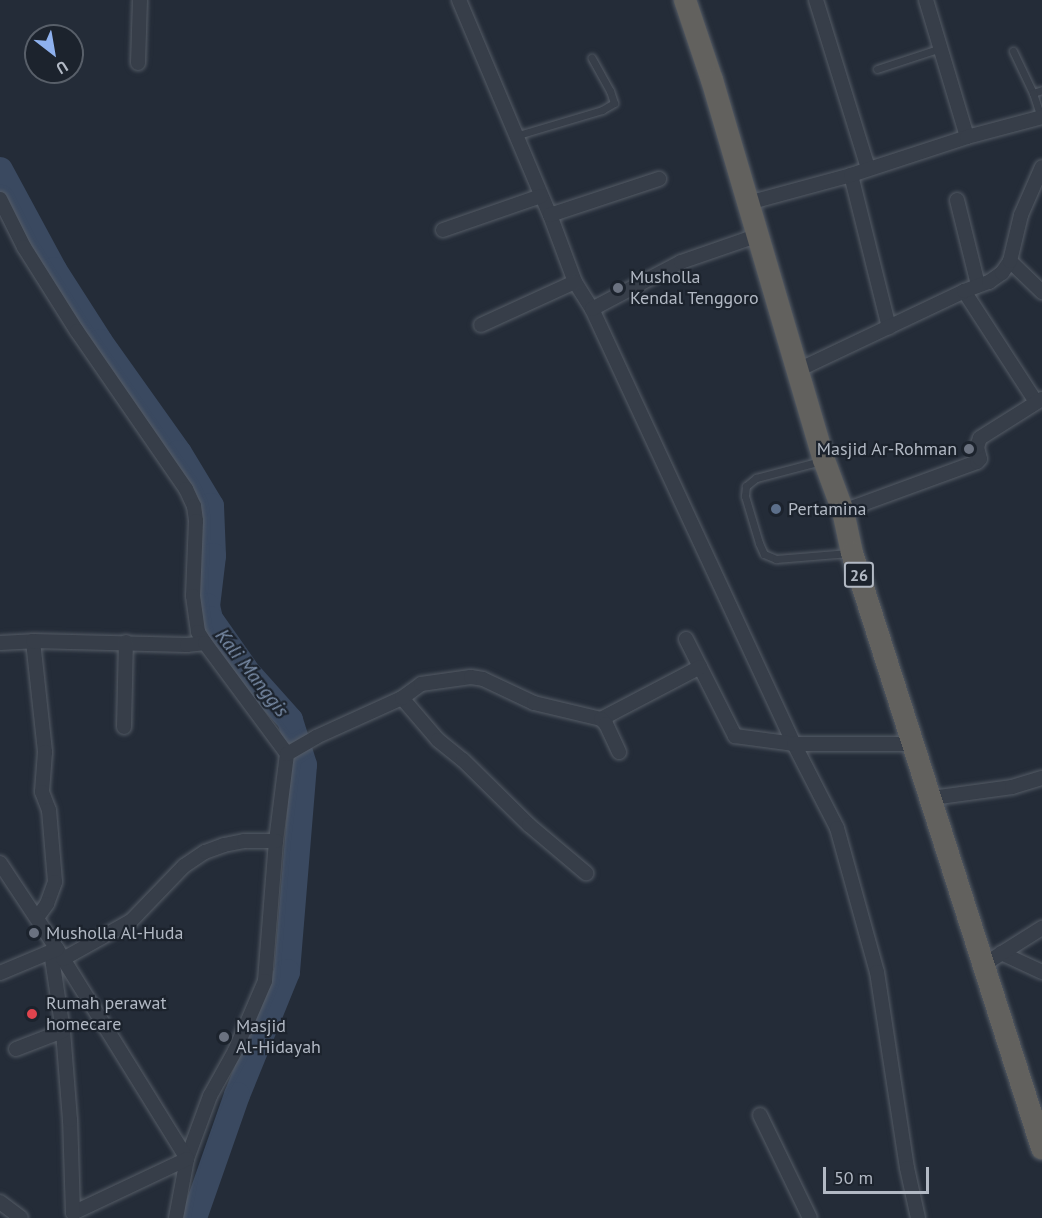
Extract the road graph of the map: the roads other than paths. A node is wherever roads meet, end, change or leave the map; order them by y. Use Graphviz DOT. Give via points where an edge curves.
graph roads {
  1 [pos="140,0"];
  2 [pos="459,0"];
  3 [pos="685,0"];
  4 [pos="816,0"];
  5 [pos="926,0"];
  6 [pos="938,49"];
  7 [pos="1013,51"];
  8 [pos="592,58"];
  9 [pos="138,63"];
  10 [pos="877,69"];
  11 [pos="1042,90"];
  12 [pos="1033,93"];
  13 [pos="1041,117"];
  14 [pos="515,136"];
  15 [pos="967,137"];
  16 [pos="1042,167"];
  17 [pos="868,168"];
  18 [pos="851,175"];
  19 [pos="659,179"];
  20 [pos="541,196"];
  21 [pos="0,199"];
  22 [pos="957,200"];
  23 [pos="748,203"];
  24 [pos="550,215"];
  25 [pos="443,230"];
  26 [pos="756,236"];
  27 [pos="1011,261"];
  28 [pos="575,282"];
  29 [pos="978,285"];
  30 [pos="964,291"];
  31 [pos="1042,292"];
  32 [pos="591,309"];
  33 [pos="481,326"];
  34 [pos="889,327"];
  35 [pos="798,370"];
  36 [pos="1039,400"];
  37 [pos="824,460"];
  38 [pos="843,511"];
  39 [pos="852,553"];
  40 [pos="686,639"];
  41 [pos="33,641"];
  42 [pos="126,642"];
  43 [pos="0,643"];
  44 [pos="205,643"];
  45 [pos="700,668"];
  46 [pos="402,698"];
  47 [pos="601,719"];
  48 [pos="124,727"];
  49 [pos="794,744"];
  50 [pos="912,744"];
  51 [pos="290,752"];
  52 [pos="619,752"];
  53 [pos="1042,778"];
  54 [pos="932,798"];
  55 [pos="276,842"];
  56 [pos="0,863"];
  57 [pos="586,873"];
  58 [pos="37,918"];
  59 [pos="1042,928"];
  60 [pos="57,953"];
  61 [pos="992,959"];
  62 [pos="1042,972"];
  63 [pos="0,974"];
  64 [pos="63,1032"];
  65 [pos="16,1049"];
  66 [pos="760,1115"];
  67 [pos="1042,1148"];
  68 [pos="187,1159"];
  69 [pos="0,1202"];
  70 [pos="73,1216"];
  71 [pos="21,1218"];
  72 [pos="176,1218"];
  73 [pos="810,1218"];
  74 [pos="918,1218"];
  1 -- 9 [label="street"];
  2 -- 14 [label="street"];
  3 -- 23 [label="highway, 26"];
  4 -- 17 [label="street"];
  5 -- 6 [label="street"];
  6 -- 10 [label="lane"];
  6 -- 15 [label="street"];
  7 -- 12 [label="lane"];
  8 -- 14 [label="lane" via="614,103"];
  11 -- 12 [label="lane"];
  12 -- 13 [label="lane"];
  13 -- 15 [label="street"];
  14 -- 20 [label="street"];
  15 -- 17 [label="street"];
  16 -- 27 [label="street" via="1021,215"];
  17 -- 18 [label="street"];
  18 -- 23 [label="street"];
  18 -- 34 [label="street"];
  19 -- 24 [label="street"];
  20 -- 24 [label="street"];
  20 -- 25 [label="street"];
  21 -- 44 [label="street" via="24,247 77,331 194,506 193,596 198,632"];
  22 -- 29 [label="street"];
  23 -- 26 [label="highway, 26"];
  24 -- 28 [label="street"];
  26 -- 32 [label="street" via="681,262"];
  26 -- 35 [label="highway, 26"];
  27 -- 29 [label="street" via="1002,273"];
  27 -- 31 [label="street"];
  28 -- 32 [label="street"];
  28 -- 33 [label="street"];
  29 -- 30 [label="street"];
  30 -- 34 [label="street"];
  30 -- 36 [label="street"];
  32 -- 49 [label="street"];
  34 -- 35 [label="street"];
  35 -- 37 [label="highway, 26"];
  36 -- 38 [label="street" via="980,438 977,462"];
  37 -- 38 [label="highway, 26"];
  37 -- 39 [label="lane" via="756,478 746,486 745,496 759,543 764,554 776,559"];
  38 -- 39 [label="highway, 26"];
  39 -- 50 [label="highway, 26"];
  40 -- 45 [label="street"];
  41 -- 42 [label="street"];
  41 -- 43 [label="street"];
  41 -- 58 [label="street" via="45,752 42,792 49,810 55,882"];
  42 -- 44 [label="street"];
  42 -- 48 [label="street"];
  44 -- 51 [label="street"];
  45 -- 47 [label="street"];
  45 -- 49 [label="street" via="735,736"];
  46 -- 47 [label="street" via="422,684 471,677 534,703"];
  46 -- 51 [label="street"];
  46 -- 57 [label="street" via="438,740"];
  47 -- 52 [label="street"];
  49 -- 50 [label="street"];
  49 -- 74 [label="street" via="837,828 877,972"];
  50 -- 54 [label="highway, 26"];
  51 -- 55 [label="street"];
  53 -- 54 [label="street" via="1012,787"];
  54 -- 61 [label="highway, 26"];
  55 -- 60 [label="street" via="244,841 205,852 184,866 131,921"];
  55 -- 68 [label="street" via="265,981 235,1051 210,1096"];
  56 -- 58 [label="street"];
  58 -- 60 [label="street"];
  59 -- 61 [label="street"];
  60 -- 63 [label="street"];
  60 -- 64 [label="street"];
  60 -- 68 [label="street"];
  61 -- 62 [label="street"];
  61 -- 67 [label="highway, 26"];
  64 -- 65 [label="street"];
  64 -- 70 [label="street"];
  66 -- 73 [label="street"];
  68 -- 70 [label="street"];
  68 -- 72 [label="street"];
  69 -- 71 [label="street"];
}
